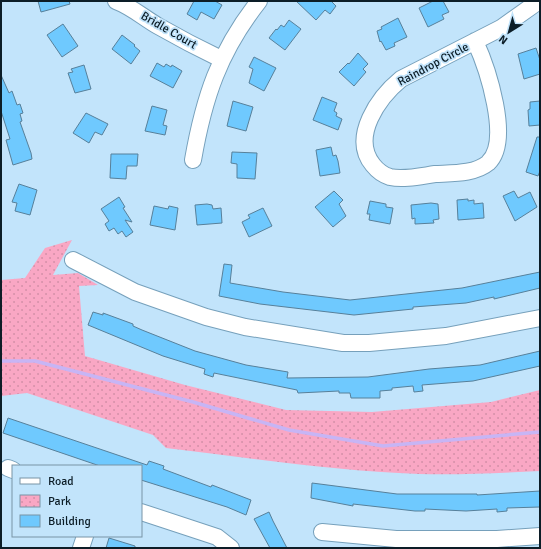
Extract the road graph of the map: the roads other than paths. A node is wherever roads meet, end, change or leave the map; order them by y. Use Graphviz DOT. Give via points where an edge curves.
graph roads {
  1 [pos="116,1"];
  2 [pos="260,1"];
  3 [pos="539,1"];
  4 [pos="475,41"];
  5 [pos="221,59"];
  6 [pos="193,160"];
  7 [pos="73,260"];
  8 [pos="540,318"];
  9 [pos="142,512"];
  10 [pos="322,532"];
  11 [pos="540,536"];
  12 [pos="85,537"];
  13 [pos="81,548"];
  14 [pos="231,548"];
  1 -- 5 [label="street, Bridle Court"];
  2 -- 5 [label="street" via="237,31"];
  3 -- 4 [label="street, Raindrop Circle" via="519,17"];
  4 -- 4 [label="street, Raindrop Circle" via="401,79 381,99 371,117 365,140 368,160 381,173 401,178 470,171 488,162 498,142 498,129 486,64"];
  5 -- 6 [label="street" via="208,93"];
  7 -- 8 [label="street" via="135,292 206,317 245,327 343,343 446,336"];
  9 -- 14 [label="street" via="217,537"];
  10 -- 11 [label="street" via="396,539 497,539"];
  12 -- 13 [label="street"];
}
